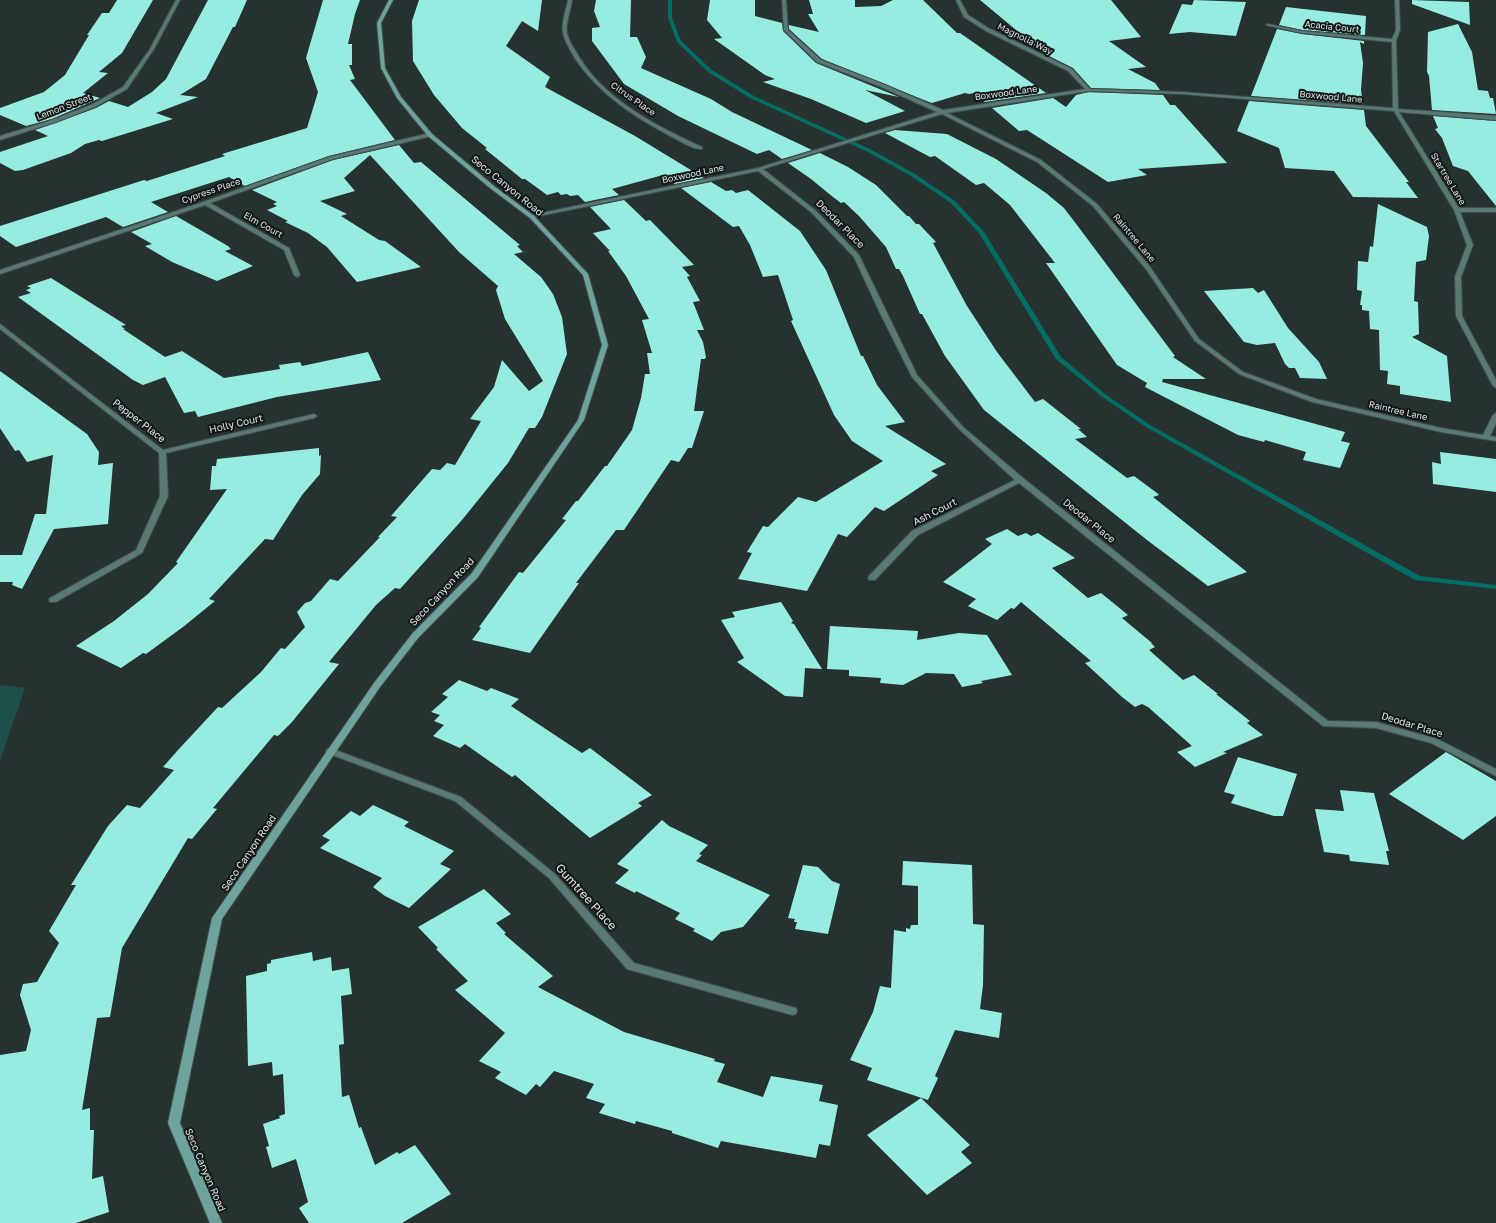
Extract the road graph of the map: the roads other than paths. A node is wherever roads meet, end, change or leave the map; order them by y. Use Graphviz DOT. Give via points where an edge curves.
graph roads {
  1 [pos="178,0"];
  2 [pos="391,0"];
  3 [pos="570,0"];
  4 [pos="784,0"];
  5 [pos="958,0"];
  6 [pos="1397,0"];
  7 [pos="1268,25"];
  8 [pos="1394,41"];
  9 [pos="1089,90"];
  10 [pos="1396,111"];
  11 [pos="942,112"];
  12 [pos="1496,118"];
  13 [pos="430,135"];
  14 [pos="0,138"];
  15 [pos="700,148"];
  16 [pos="759,169"];
  17 [pos="205,203"];
  18 [pos="1457,210"];
  19 [pos="1496,210"];
  20 [pos="532,217"];
  21 [pos="0,272"];
  22 [pos="297,275"];
  23 [pos="0,326"];
  24 [pos="1496,386"];
  25 [pos="1496,415"];
  26 [pos="314,416"];
  27 [pos="1486,437"];
  28 [pos="1496,439"];
  29 [pos="162,452"];
  30 [pos="1020,480"];
  31 [pos="872,578"];
  32 [pos="52,600"];
  33 [pos="330,751"];
  34 [pos="1496,773"];
  35 [pos="792,1011"];
  36 [pos="216,1223"];
  1 -- 14 [label="street, Lemon Street" via="152,49 126,88 93,106"];
  2 -- 13 [label="street, Seco Canyon Road" via="379,23 383,68 399,98"];
  3 -- 15 [label="street, Citrus Place" via="565,34 583,69 612,96 672,136"];
  4 -- 11 [label="street, Raintree Lane" via="786,30 819,61"];
  5 -- 9 [label="street, Magnolia Way" via="966,16 988,30 1070,70"];
  6 -- 8 [label="street" via="1398,30"];
  7 -- 8 [label="street, Acacia Court" via="1302,32"];
  8 -- 10 [label="street"];
  9 -- 10 [label="street, Boxwood Lane" via="1182,93"];
  9 -- 11 [label="street, Boxwood Lane"];
  10 -- 12 [label="street, Boxwood Lane"];
  10 -- 18 [label="street, Startree Lane"];
  11 -- 16 [label="street, Boxwood Lane"];
  11 -- 27 [label="street, Raintree Lane" via="1039,161 1095,205 1148,268 1197,340 1241,373 1314,401 1441,430"];
  13 -- 17 [label="street, Cypress Place" via="331,158"];
  13 -- 20 [label="street, Seco Canyon Road"];
  16 -- 20 [label="street, Boxwood Lane"];
  16 -- 30 [label="street, Deodar Place" via="813,211 857,256 914,376 961,428"];
  17 -- 21 [label="street, Cypress Place"];
  17 -- 22 [label="street, Elm Court" via="288,249"];
  18 -- 19 [label="street"];
  18 -- 24 [label="street, Startree Lane" via="1470,245 1458,277 1459,316"];
  20 -- 33 [label="street, Seco Canyon Road" via="586,276 604,346 581,420 475,575 415,636"];
  23 -- 29 [label="street, Pepper Place"];
  25 -- 27 [label="street"];
  26 -- 29 [label="street, Holly Court"];
  27 -- 28 [label="street, Raintree Lane"];
  29 -- 32 [label="street, Pepper Place" via="164,496 139,551"];
  30 -- 31 [label="street, Ash Court" via="915,533"];
  30 -- 34 [label="street, Deodar Place" via="1326,724 1376,725 1434,741"];
  33 -- 35 [label="street, Gumtree Place" via="458,799 552,876 631,966"];
  33 -- 36 [label="street, Seco Canyon Road" via="217,918 174,1123"];
}
